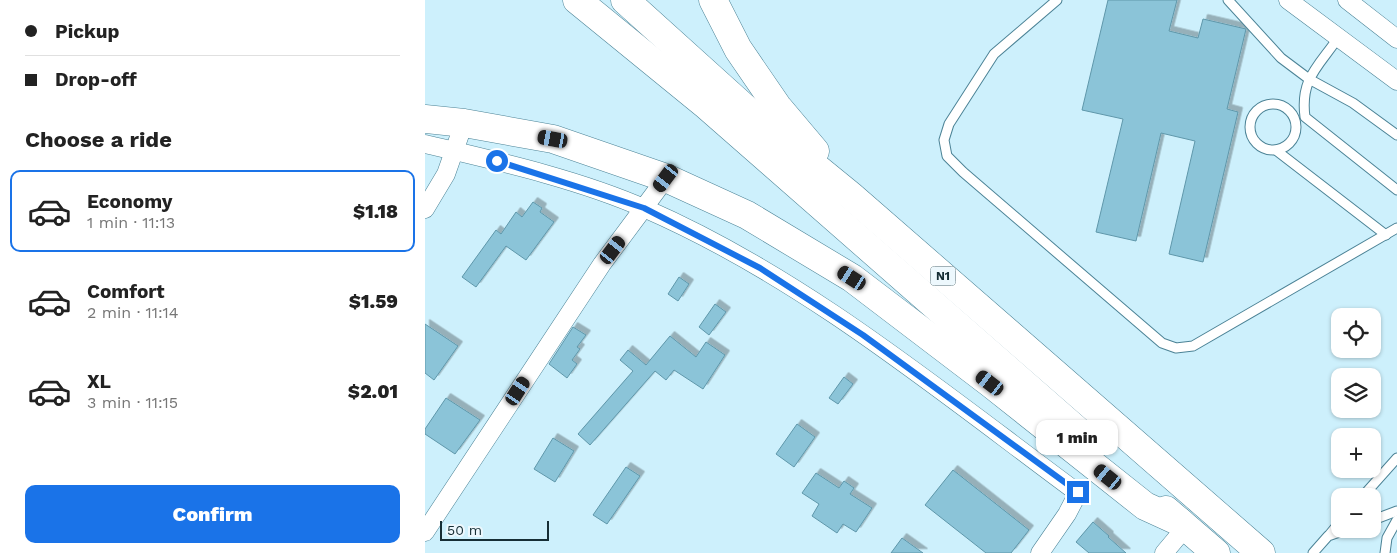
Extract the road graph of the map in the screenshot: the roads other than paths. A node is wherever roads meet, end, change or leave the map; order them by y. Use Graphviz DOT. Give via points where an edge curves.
graph roads {
  1 [pos="577,0"];
  2 [pos="625,0"];
  3 [pos="713,0"];
  4 [pos="1057,0"];
  5 [pos="1228,0"];
  6 [pos="1288,0"];
  7 [pos="1347,0"];
  8 [pos="1338,38"];
  9 [pos="1397,39"];
  10 [pos="1309,79"];
  11 [pos="1397,81"];
  12 [pos="1305,117"];
  13 [pos="425,119"];
  14 [pos="1295,121"];
  15 [pos="464,122"];
  16 [pos="1397,134"];
  17 [pos="425,144"];
  18 [pos="1277,150"];
  19 [pos="455,151"];
  20 [pos="666,178"];
  21 [pos="1397,190"];
  22 [pos="850,196"];
  23 [pos="644,208"];
  24 [pos="425,209"];
  25 [pos="1397,228"];
  26 [pos="1386,235"];
  27 [pos="1397,458"];
  28 [pos="1096,468"];
  29 [pos="1370,488"];
  30 [pos="1078,492"];
  31 [pos="1397,511"];
  32 [pos="1381,517"];
  33 [pos="1397,520"];
  34 [pos="1182,525"];
  35 [pos="425,532"];
  36 [pos="1331,532"];
  37 [pos="1331,535"];
  38 [pos="1328,536"];
  39 [pos="1040,553"];
  40 [pos="1164,553"];
  41 [pos="1216,553"];
  42 [pos="1261,553"];
  43 [pos="1313,553"];
  44 [pos="1385,553"];
  1 -- 34 [label="highway, N1" via="707,106 1024,381"];
  2 -- 22 [label="highway, N1" via="758,120"];
  3 -- 22 [label="highway" via="738,49 777,106"];
  4 -- 26 [label="lane" via="994,54 949,124 944,140 947,156 1162,343 1176,348 1193,346"];
  5 -- 10 [label="lane" via="1281,58"];
  6 -- 8 [label="street"];
  7 -- 9 [label="street"];
  8 -- 10 [label="lane"];
  8 -- 11 [label="street"];
  10 -- 12 [label="lane" via="1304,90"];
  10 -- 16 [label="lane" via="1353,103"];
  12 -- 14 [label="lane"];
  12 -- 21 [label="lane"];
  13 -- 15 [label="highway"];
  14 -- 18 [label="lane" via="1293,140"];
  14 -- 18 [label="lane" via="1287,109 1274,104 1267,104 1255,112 1249,125 1252,139 1263,149"];
  15 -- 19 [label="street"];
  15 -- 20 [label="highway" via="553,139"];
  17 -- 19 [label="street"];
  18 -- 26 [label="lane"];
  19 -- 23 [label="street"];
  19 -- 24 [label="street" via="446,174"];
  20 -- 23 [label="street"];
  20 -- 28 [label="highway" via="747,215 852,278"];
  22 -- 42 [label="highway, N1"];
  23 -- 30 [label="street" via="760,268 855,330"];
  23 -- 35 [label="street" via="575,304"];
  25 -- 26 [label="lane"];
  27 -- 29 [label="lane"];
  28 -- 30 [label="street"];
  28 -- 34 [label="highway" via="1145,506"];
  30 -- 39 [label="street"];
  31 -- 32 [label="lane"];
  33 -- 44 [label="lane" via="1387,538"];
  34 -- 40 [label="street"];
  34 -- 41 [label="highway, N1"];
  36 -- 38 [label="lane"];
  37 -- 38 [label="lane"];
  38 -- 43 [label="lane"];
}
